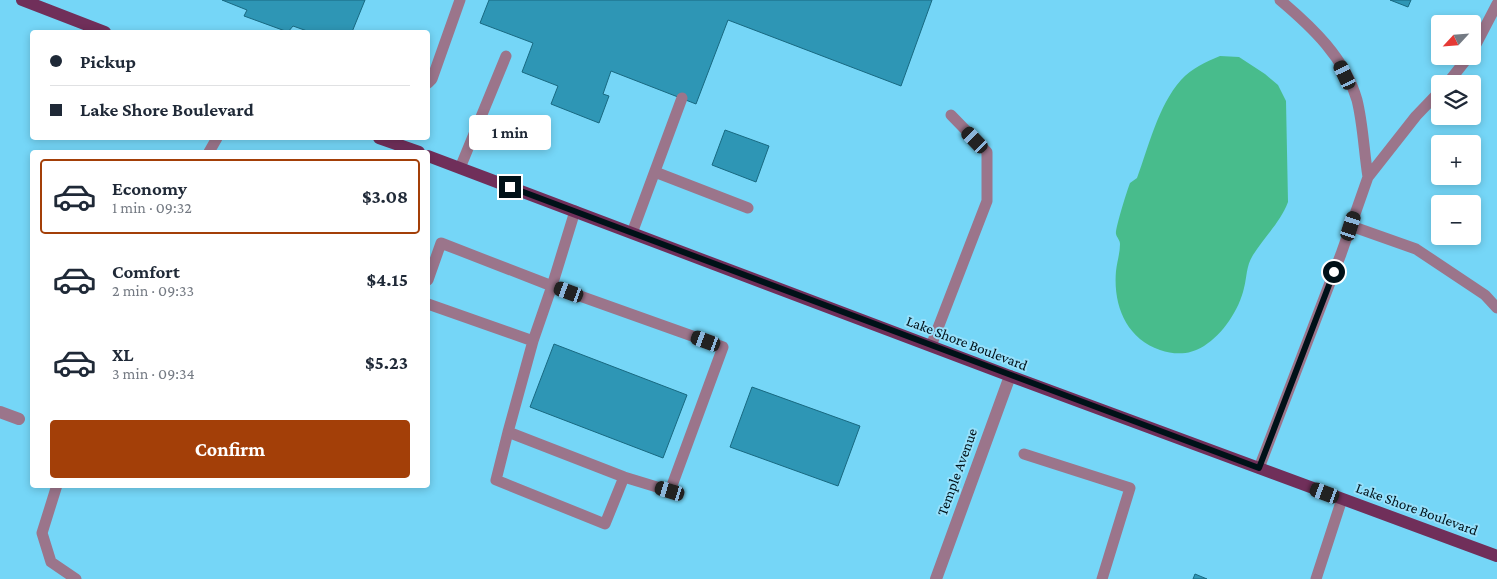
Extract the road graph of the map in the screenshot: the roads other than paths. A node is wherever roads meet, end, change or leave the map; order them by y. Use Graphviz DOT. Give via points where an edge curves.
graph roads {
  1 [pos="22,0"];
  2 [pos="460,0"];
  3 [pos="1280,0"];
  4 [pos="1497,4"];
  5 [pos="100,30"];
  6 [pos="1481,35"];
  7 [pos="506,56"];
  8 [pos="1462,65"];
  9 [pos="1453,75"];
  10 [pos="430,81"];
  11 [pos="682,98"];
  12 [pos="1431,100"];
  13 [pos="951,115"];
  14 [pos="388,140"];
  15 [pos="414,150"];
  16 [pos="430,157"];
  17 [pos="460,168"];
  18 [pos="655,172"];
  19 [pos="1368,177"];
  20 [pos="748,208"];
  21 [pos="575,211"];
  22 [pos="1351,226"];
  23 [pos="632,233"];
  24 [pos="430,275"];
  25 [pos="552,286"];
  26 [pos="430,305"];
  27 [pos="1497,308"];
  28 [pos="533,341"];
  29 [pos="931,346"];
  30 [pos="1010,376"];
  31 [pos="0,412"];
  32 [pos="19,419"];
  33 [pos="508,432"];
  34 [pos="1024,454"];
  35 [pos="1259,468"];
  36 [pos="624,477"];
  37 [pos="56,488"];
  38 [pos="1342,499"];
  39 [pos="1497,556"];
  40 [pos="76,579"];
  41 [pos="936,579"];
  42 [pos="1102,579"];
  43 [pos="1316,579"];
  1 -- 5 [label="main road"];
  2 -- 10 [label="lane"];
  3 -- 19 [label="lane" via="1316,31 1339,62 1357,99"];
  4 -- 6 [label="lane"];
  7 -- 17 [label="lane"];
  8 -- 9 [label="lane"];
  11 -- 18 [label="lane"];
  12 -- 19 [label="lane"];
  13 -- 29 [label="lane" via="987,152 987,201"];
  14 -- 15 [label="main road"];
  16 -- 17 [label="main road, Lake Shore Boulevard"];
  17 -- 21 [label="main road, Lake Shore Boulevard"];
  18 -- 20 [label="lane"];
  18 -- 23 [label="lane"];
  19 -- 22 [label="lane"];
  21 -- 23 [label="main road, Lake Shore Boulevard"];
  21 -- 25 [label="lane"];
  22 -- 27 [label="lane" via="1416,249 1485,295"];
  22 -- 35 [label="lane"];
  23 -- 29 [label="main road, Lake Shore Boulevard"];
  24 -- 25 [label="lane" via="442,243"];
  25 -- 28 [label="lane"];
  25 -- 36 [label="lane" via="723,347 670,491"];
  26 -- 28 [label="lane"];
  28 -- 33 [label="lane"];
  29 -- 30 [label="main road, Lake Shore Boulevard"];
  30 -- 35 [label="main road, Lake Shore Boulevard"];
  30 -- 41 [label="street, Temple Avenue"];
  31 -- 32 [label="street"];
  33 -- 36 [label="lane"];
  33 -- 36 [label="lane" via="496,480 605,524"];
  34 -- 42 [label="lane" via="1130,488"];
  35 -- 38 [label="main road, Lake Shore Boulevard"];
  37 -- 40 [label="lane" via="42,534 51,562"];
  38 -- 39 [label="main road, Lake Shore Boulevard"];
  38 -- 43 [label="lane"];
}
